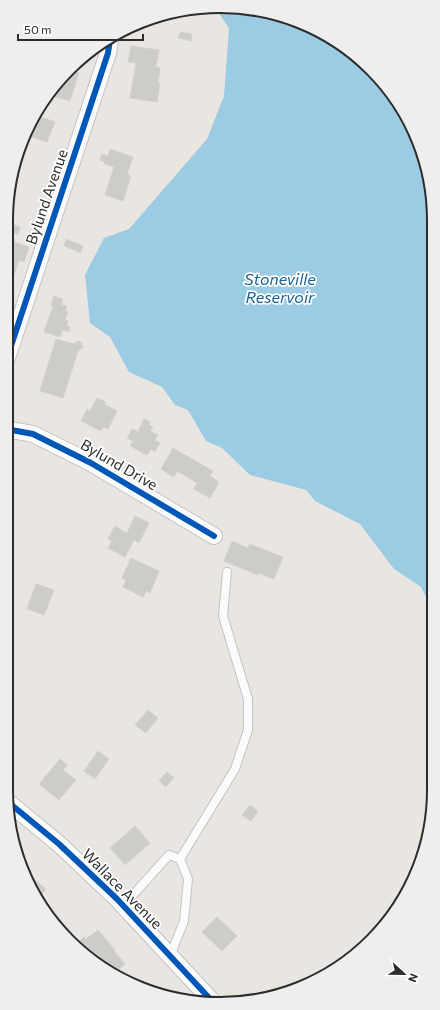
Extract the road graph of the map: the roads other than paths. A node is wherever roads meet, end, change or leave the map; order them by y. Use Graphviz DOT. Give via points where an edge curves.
graph roads {
  1 [pos="109,46"];
  2 [pos="13,340"];
  3 [pos="13,430"];
  4 [pos="214,536"];
  5 [pos="227,572"];
  6 [pos="13,806"];
  7 [pos="180,859"];
  8 [pos="123,906"];
  9 [pos="170,956"];
  10 [pos="208,997"];
  1 -- 2 [label="street, Bylund Avenue"];
  3 -- 4 [label="street, Bylund Drive" via="33,434 91,463"];
  5 -- 7 [label="lane" via="223,616 248,699 248,730 235,768"];
  6 -- 8 [label="street, Wallace Avenue" via="59,844"];
  7 -- 8 [label="lane" via="169,855"];
  7 -- 9 [label="lane" via="188,879 184,921"];
  8 -- 9 [label="street, Wallace Avenue"];
  9 -- 10 [label="street, Wallace Avenue"];
}
